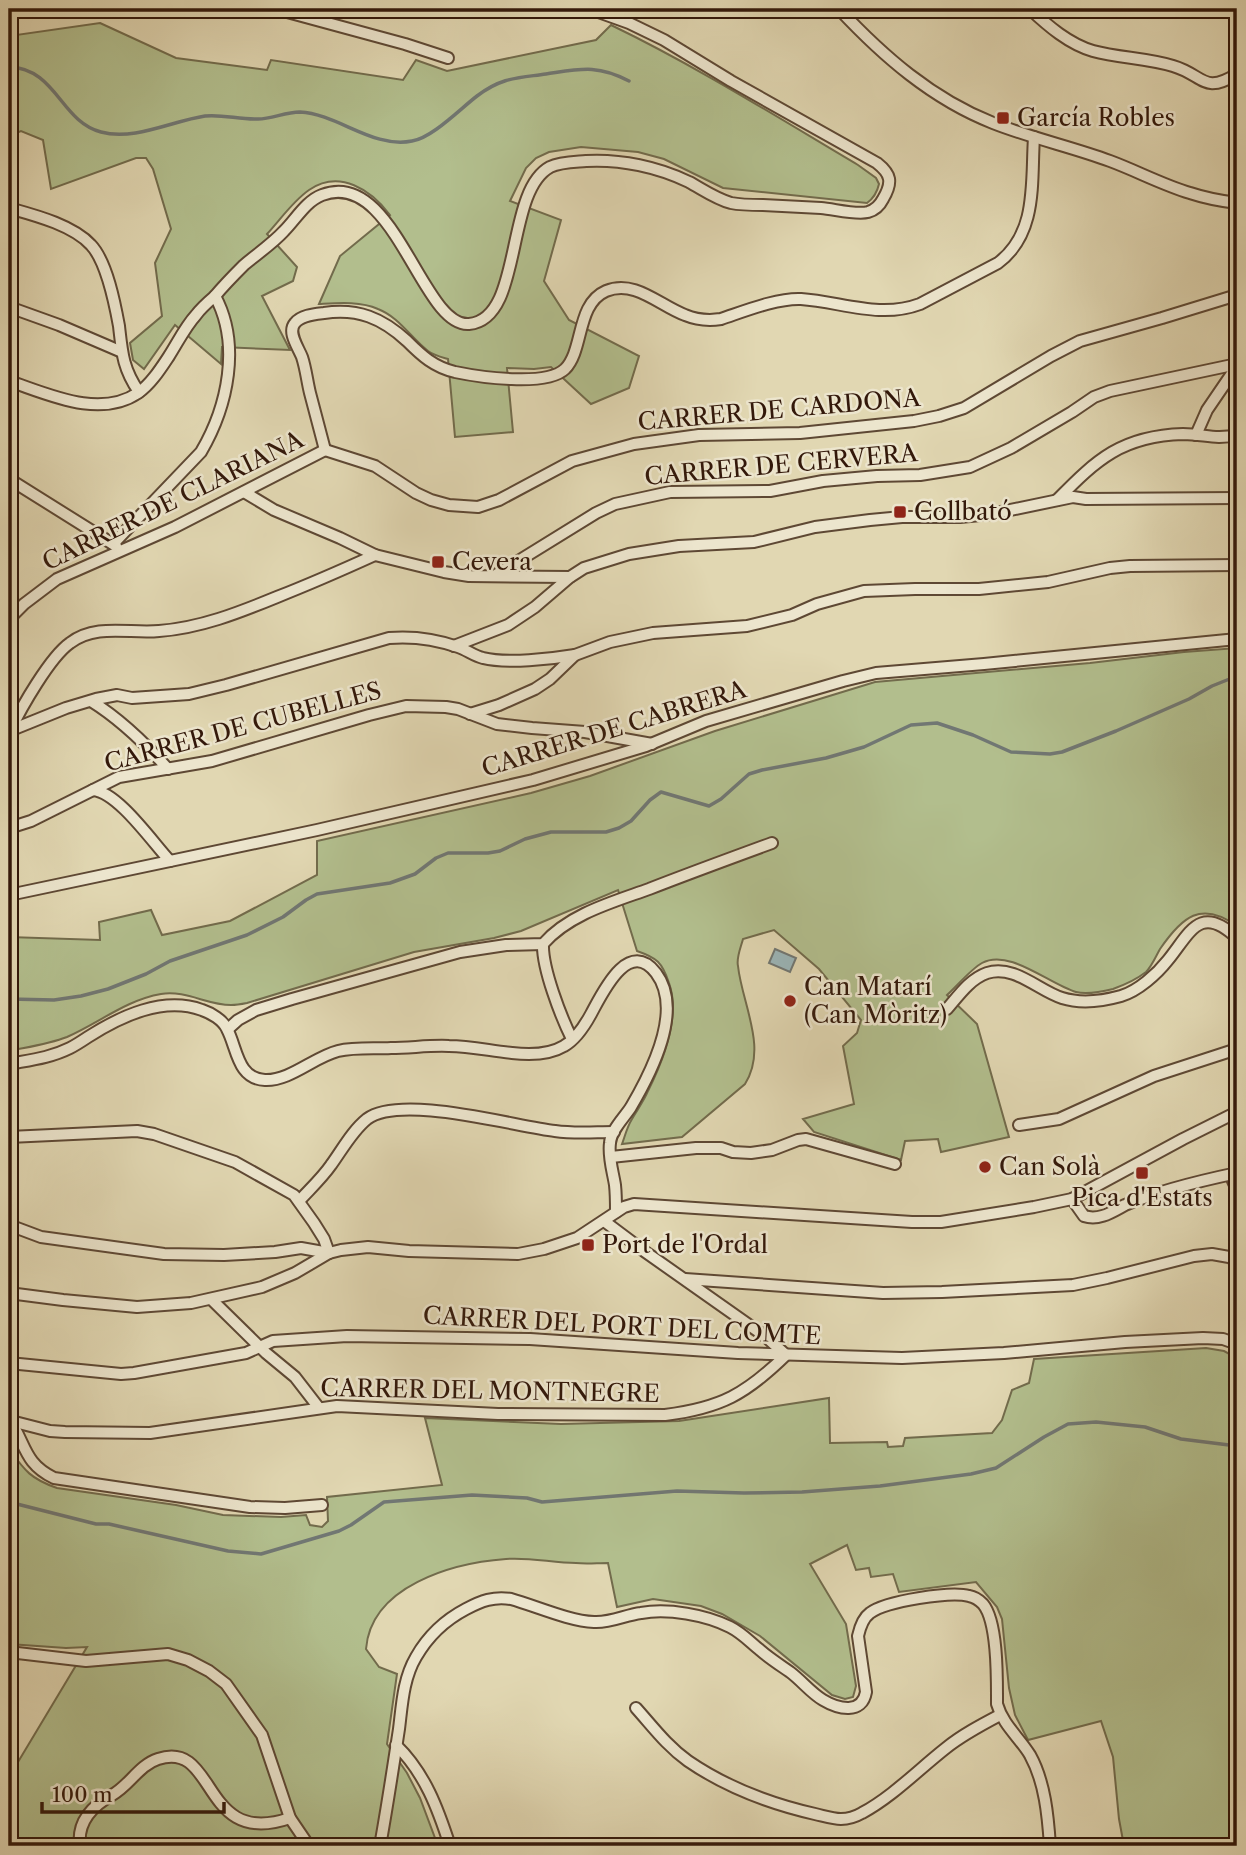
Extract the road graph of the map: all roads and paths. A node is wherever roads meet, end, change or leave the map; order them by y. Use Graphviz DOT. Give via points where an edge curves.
graph roads {
  1 [pos="276,9"];
  2 [pos="590,9"];
  3 [pos="839,9"];
  4 [pos="1030,9"];
  5 [pos="448,58"];
  6 [pos="1237,74"];
  7 [pos="1034,137"];
  8 [pos="1237,203"];
  9 [pos="9,208"];
  10 [pos="1237,295"];
  11 [pos="215,296"];
  12 [pos="9,307"];
  13 [pos="122,352"];
  14 [pos="1237,365"];
  15 [pos="9,381"];
  16 [pos="139,392"];
  17 [pos="1195,435"];
  18 [pos="1237,435"];
  19 [pos="325,450"];
  20 [pos="9,479"];
  21 [pos="244,492"];
  22 [pos="1237,498"];
  23 [pos="1056,500"];
  24 [pos="117,547"];
  25 [pos="375,555"];
  26 [pos="1237,565"];
  27 [pos="495,576"];
  28 [pos="570,577"];
  29 [pos="9,619"];
  30 [pos="1237,639"];
  31 [pos="454,646"];
  32 [pos="575,656"];
  33 [pos="90,701"];
  34 [pos="470,713"];
  35 [pos="9,731"];
  36 [pos="652,744"];
  37 [pos="167,769"];
  38 [pos="93,790"];
  39 [pos="9,828"];
  40 [pos="772,843"];
  41 [pos="170,861"];
  42 [pos="9,895"];
  43 [pos="1237,938"];
  44 [pos="543,944"];
  45 [pos="947,1009"];
  46 [pos="228,1029"];
  47 [pos="572,1040"];
  48 [pos="1237,1049"];
  49 [pos="9,1064"];
  50 [pos="1237,1112"];
  51 [pos="1019,1125"];
  52 [pos="614,1132"];
  53 [pos="9,1137"];
  54 [pos="611,1157"];
  55 [pos="895,1164"];
  56 [pos="1237,1173"];
  57 [pos="1237,1190"];
  58 [pos="1072,1199"];
  59 [pos="299,1201"];
  60 [pos="616,1212"];
  61 [pos="604,1221"];
  62 [pos="9,1225"];
  63 [pos="329,1253"];
  64 [pos="1237,1261"];
  65 [pos="685,1279"];
  66 [pos="9,1293"];
  67 [pos="211,1299"];
  68 [pos="1237,1345"];
  69 [pos="259,1346"];
  70 [pos="786,1355"];
  71 [pos="9,1363"];
  72 [pos="319,1408"];
  73 [pos="10,1420"];
  74 [pos="322,1505"];
  75 [pos="9,1652"];
  76 [pos="636,1708"];
  77 [pos="1000,1715"];
  78 [pos="396,1745"];
  79 [pos="290,1818"];
  80 [pos="80,1846"];
  81 [pos="309,1846"];
  82 [pos="380,1846"];
  83 [pos="450,1846"];
  84 [pos="1050,1846"];
  1 -- 5 [label="street"];
  2 -- 11 [label="street" via="664,40 877,163 889,177 884,198 867,212 732,203 659,169 613,161 550,167 528,193 496,306 485,318 465,324 441,307 371,205 352,194 334,192 305,207"];
  3 -- 7 [label="street" via="882,53 926,86 982,118"];
  4 -- 6 [label="street" via="1066,39 1092,51 1174,66 1213,85"];
  7 -- 8 [label="street" via="1187,193"];
  7 -- 19 [label="street" via="1031,204 1019,241 998,263 908,309 886,311 788,299 710,320 687,316 638,291 616,289 595,298 589,307 563,371 530,379 456,372 432,364 368,315 330,312 300,319 291,332 305,367"];
  9 -- 13 [label="street" via="80,235 96,251 117,313"];
  10 -- 19 [label="street, CARRER DE CARDONA" via="1080,341 964,408 939,416 800,433 699,435 634,444 572,461 478,507 431,500 375,466"];
  11 -- 16 [label="street" via="197,313"];
  11 -- 24 [label="street" via="228,330 229,362 209,438"];
  12 -- 13 [label="street"];
  13 -- 16 [label="street"];
  14 -- 17 [label="street"];
  14 -- 27 [label="street, CARRER DE CERVERA" via="1094,397 1011,448 963,469 823,481 770,491 670,492 615,503"];
  15 -- 16 [label="street" via="84,403 126,400"];
  17 -- 18 [label="street"];
  17 -- 23 [label="street" via="1147,439 1117,449"];
  19 -- 21 [label="street, CARRER DE CLARIANA"];
  20 -- 24 [label="street"];
  21 -- 24 [label="street, CARRER DE CLARIANA" via="174,527"];
  21 -- 25 [label="street"];
  22 -- 23 [label="street"];
  23 -- 28 [label="street" via="991,514 870,520 754,542 679,546 629,554"];
  24 -- 29 [label="street, CARRER DE CLARIANA" via="57,579"];
  25 -- 27 [label="street" via="444,572"];
  25 -- 35 [label="street" via="207,623 153,632 97,632 70,642"];
  26 -- 32 [label="street" via="1130,566 979,589 864,592 747,626 642,635"];
  27 -- 28 [label="street"];
  28 -- 31 [label="street" via="508,625"];
  30 -- 36 [label="street, CARRER DE CABRERA" via="876,673 706,721"];
  31 -- 32 [label="street, CARRER DE CUBELLES" via="485,659"];
  31 -- 33 [label="street, CARRER DE CUBELLES" via="422,638 389,638 189,694 117,695"];
  32 -- 34 [label="street" via="535,689"];
  33 -- 35 [label="street, CARRER DE CUBELLES"];
  33 -- 37 [label="street" via="127,727"];
  34 -- 36 [label="street, CARRER DE CUBELLES" via="497,724"];
  34 -- 37 [label="street, CARRER DE CUBELLES" via="446,707 392,708 212,761"];
  36 -- 41 [label="street, CARRER DE CABRERA" via="499,789"];
  37 -- 38 [label="street, CARRER DE CUBELLES" via="119,777"];
  38 -- 39 [label="street, CARRER DE CUBELLES"];
  38 -- 41 [label="street" via="128,813"];
  40 -- 44 [label="street" via="578,917"];
  41 -- 42 [label="street, CARRER DE CABRERA"];
  43 -- 45 [label="street" via="1214,923 1192,928 1147,981 1124,995 1089,1001 1063,998 1018,977 994,972 975,979"];
  44 -- 46 [label="street" via="450,955 256,1010"];
  44 -- 47 [label="street" via="542,956"];
  46 -- 47 [label="street" via="240,1064 262,1080 280,1077 338,1051 451,1045 525,1055 548,1052"];
  46 -- 49 [label="street" via="204,1010 167,1005 122,1018 49,1057"];
  47 -- 52 [label="street" via="626,963 651,968 662,983 667,1015 661,1043"];
  48 -- 51 [label="street" via="1154,1076 1059,1119"];
  50 -- 58 [label="street"];
  52 -- 54 [label="street"];
  52 -- 59 [label="street" via="558,1132 428,1110 379,1113 356,1130"];
  53 -- 59 [label="street" via="110,1131 153,1134 235,1163"];
  54 -- 55 [label="street" via="696,1148 751,1153 806,1139"];
  54 -- 60 [label="street"];
  56 -- 57 [label="street" via="1233,1181"];
  56 -- 58 [label="street" via="1197,1181 1097,1217 1084,1216"];
  58 -- 60 [label="street" via="941,1222 652,1204 634,1204"];
  59 -- 63 [label="street"];
  60 -- 61 [label="street"];
  61 -- 63 [label="street" via="577,1238 518,1254 368,1247"];
  61 -- 65 [label="street"];
  62 -- 63 [label="street" via="41,1237 164,1254 224,1255 301,1248"];
  63 -- 67 [label="street" via="262,1287"];
  64 -- 65 [label="street" via="1212,1254 1073,1285 913,1293"];
  65 -- 70 [label="street"];
  66 -- 67 [label="street" via="137,1307"];
  67 -- 69 [label="street"];
  68 -- 70 [label="street, CARRER DEL PORT DEL COMTE" via="1213,1338 923,1358"];
  69 -- 70 [label="street, CARRER DEL PORT DEL COMTE" via="347,1335 530,1339"];
  69 -- 71 [label="street, CARRER DEL PORT DEL COMTE" via="234,1356 121,1374"];
  69 -- 72 [label="street" via="295,1377"];
  70 -- 72 [label="street, CARRER DEL MONTNEGRE" via="725,1402 693,1412 498,1414"];
  72 -- 73 [label="street, CARRER DEL MONTNEGRE" via="150,1433 65,1432"];
  73 -- 74 [label="street" via="27,1456 54,1478 250,1507"];
  75 -- 79 [label="street" via="86,1661 168,1654 201,1666 226,1684 262,1735"];
  76 -- 77 [label="street" via="663,1740 704,1771 773,1802 843,1819 861,1814 947,1746"];
  77 -- 78 [label="street" via="990,1617 984,1605 969,1595 898,1602 867,1615 858,1636 866,1692 856,1708 821,1699 733,1628 703,1616 649,1611 595,1622 503,1597 483,1600 447,1621 414,1658"];
  77 -- 84 [label="street" via="1037,1768"];
  78 -- 82 [label="street"];
  78 -- 83 [label="street" via="431,1794"];
  79 -- 80 [label="street" via="266,1825 243,1821 218,1802 196,1768 180,1758 165,1757 143,1767 88,1813"];
  79 -- 81 [label="street"];
}
